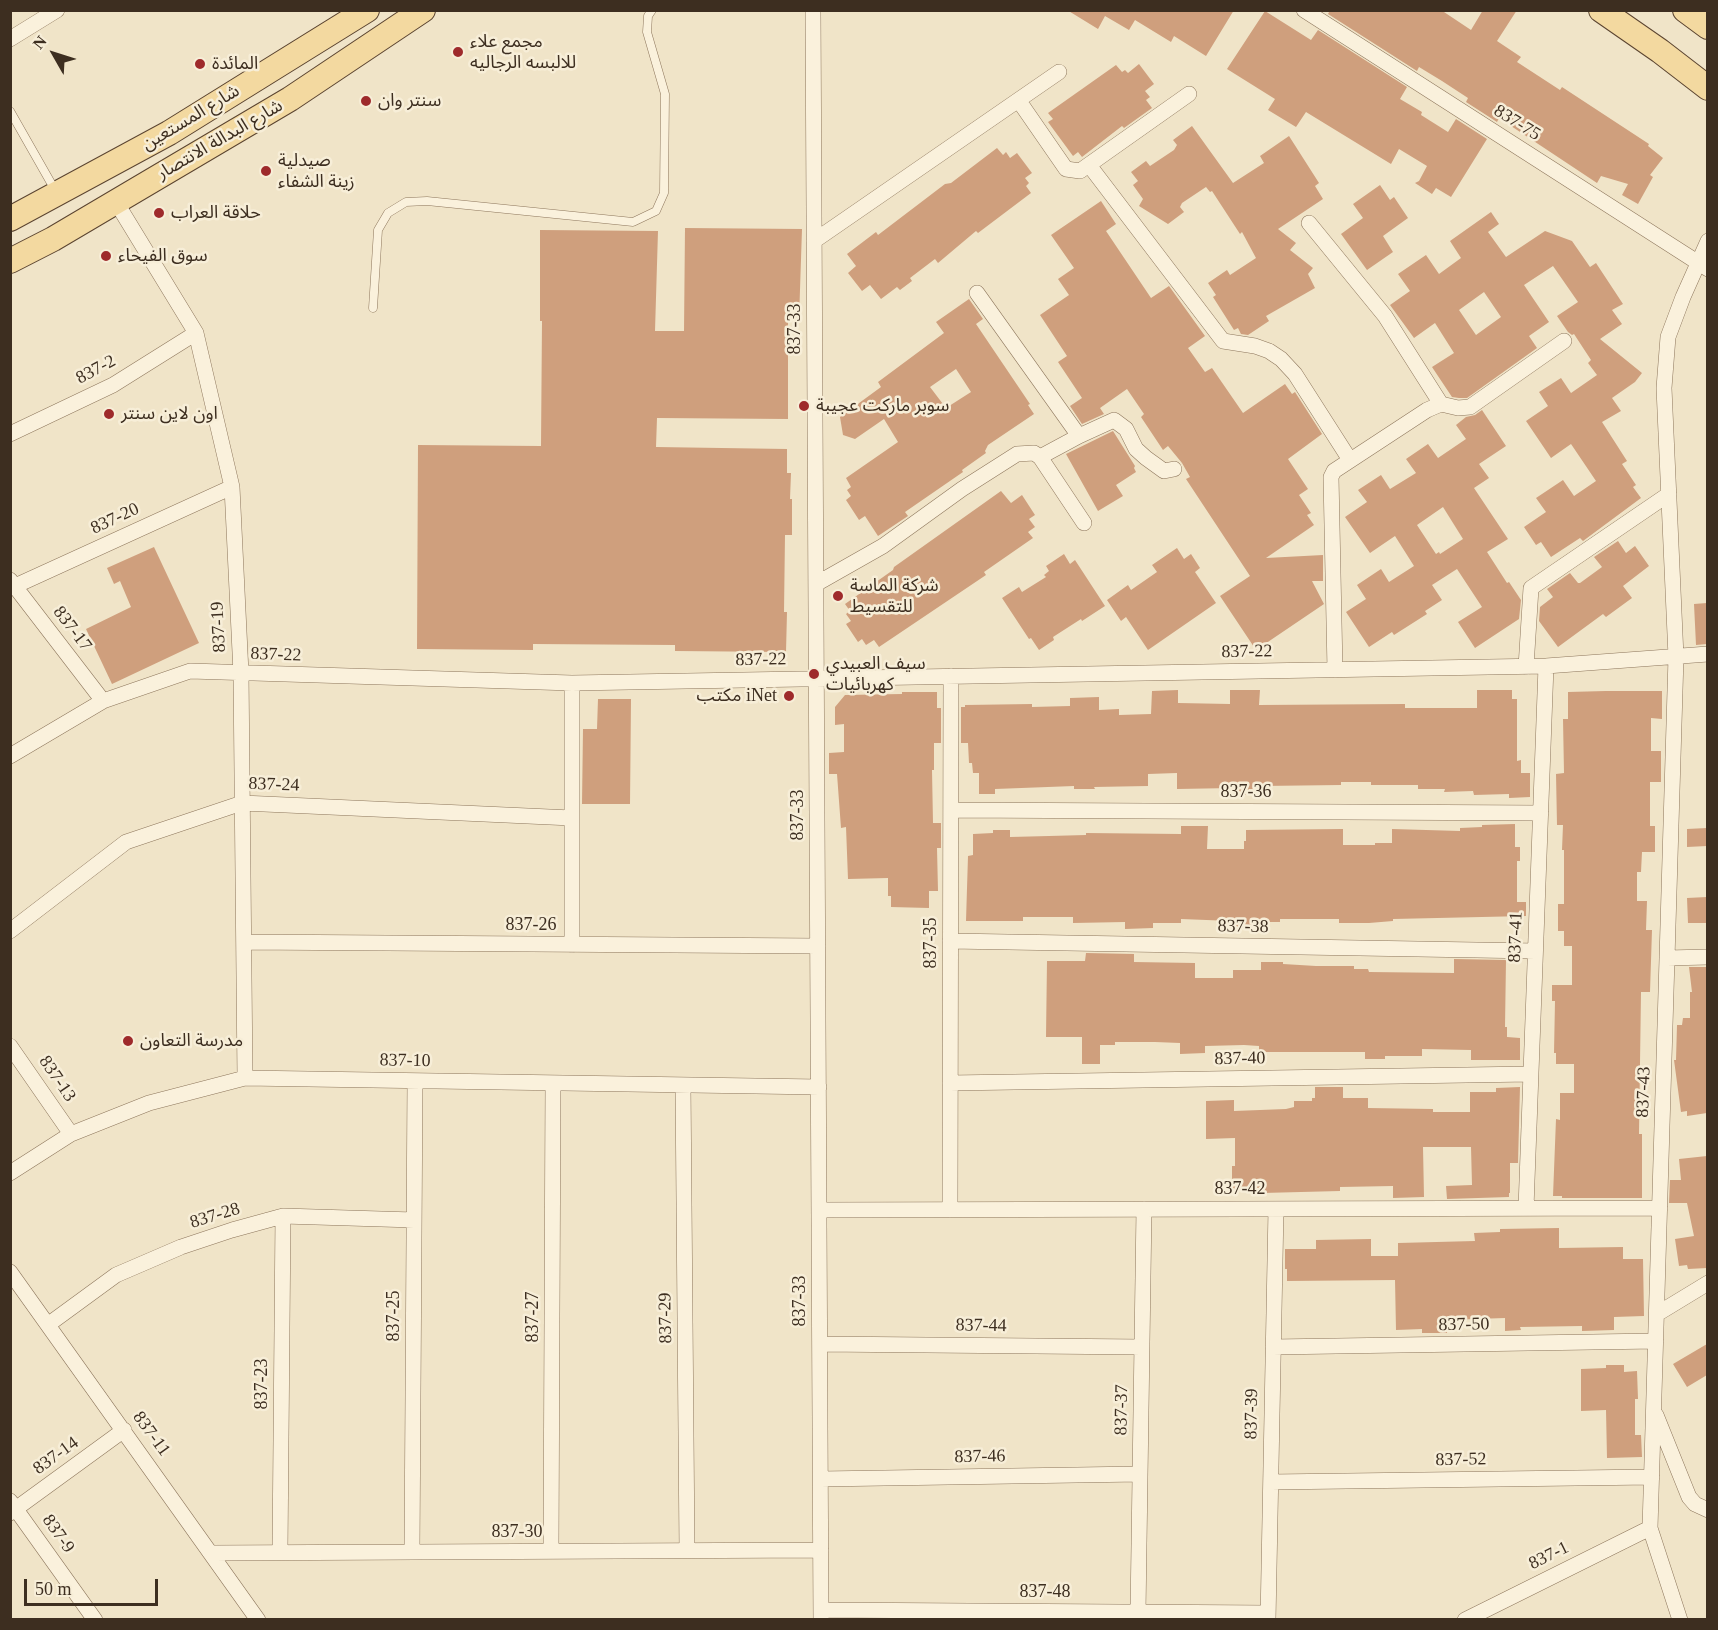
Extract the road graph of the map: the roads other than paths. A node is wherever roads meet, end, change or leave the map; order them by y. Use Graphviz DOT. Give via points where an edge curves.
graph roads {
  1 [pos="57,10"];
  2 [pos="367,10"];
  3 [pos="423,10"];
  4 [pos="652,10"];
  5 [pos="813,10"];
  6 [pos="1304,10"];
  7 [pos="1601,10"];
  8 [pos="1685,10"];
  9 [pos="36,16"];
  10 [pos="1707,27"];
  11 [pos="10,39"];
  12 [pos="1059,72"];
  13 [pos="1707,88"];
  14 [pos="1190,94"];
  15 [pos="1019,100"];
  16 [pos="10,111"];
  17 [pos="1089,165"];
  18 [pos="57,194"];
  19 [pos="116,201"];
  20 [pos="10,219"];
  21 [pos="1309,223"];
  22 [pos="1707,241"];
  23 [pos="814,242"];
  24 [pos="10,261"];
  25 [pos="1703,265"];
  26 [pos="977,292"];
  27 [pos="373,308"];
  28 [pos="196,333"];
  29 [pos="1564,341"];
  30 [pos="1441,404"];
  31 [pos="10,434"];
  32 [pos="1079,436"];
  33 [pos="1040,457"];
  34 [pos="1350,460"];
  35 [pos="1174,469"];
  36 [pos="232,487"];
  37 [pos="1669,494"];
  38 [pos="1084,523"];
  39 [pos="13,583"];
  40 [pos="816,584"];
  41 [pos="1707,654"];
  42 [pos="1676,657"];
  43 [pos="1546,666"];
  44 [pos="1526,667"];
  45 [pos="1335,670"];
  46 [pos="241,673"];
  47 [pos="951,676"];
  48 [pos="817,678"];
  49 [pos="572,683"];
  50 [pos="103,702"];
  51 [pos="10,756"];
  52 [pos="242,803"];
  53 [pos="951,810"];
  54 [pos="1541,813"];
  55 [pos="572,818"];
  56 [pos="10,931"];
  57 [pos="950,941"];
  58 [pos="244,942"];
  59 [pos="572,945"];
  60 [pos="818,946"];
  61 [pos="1535,951"];
  62 [pos="1707,957"];
  63 [pos="1667,958"];
  64 [pos="10,1046"];
  65 [pos="1531,1074"];
  66 [pos="245,1078"];
  67 [pos="415,1081"];
  68 [pos="553,1083"];
  69 [pos="950,1083"];
  70 [pos="683,1085"];
  71 [pos="819,1087"];
  72 [pos="71,1134"];
  73 [pos="10,1173"];
  74 [pos="1526,1208"];
  75 [pos="1660,1208"];
  76 [pos="1144,1209"];
  77 [pos="1276,1209"];
  78 [pos="819,1210"];
  79 [pos="950,1210"];
  80 [pos="283,1216"];
  81 [pos="414,1220"];
  82 [pos="10,1272"];
  83 [pos="1707,1283"];
  84 [pos="1657,1314"];
  85 [pos="49,1324"];
  86 [pos="1656,1341"];
  87 [pos="820,1344"];
  88 [pos="1142,1347"];
  89 [pos="1273,1347"];
  90 [pos="1654,1409"];
  91 [pos="124,1430"];
  92 [pos="1140,1474"];
  93 [pos="1652,1478"];
  94 [pos="821,1479"];
  95 [pos="1271,1482"];
  96 [pos="12,1508"];
  97 [pos="1707,1510"];
  98 [pos="1650,1528"];
  99 [pos="687,1550"];
  100 [pos="821,1550"];
  101 [pos="551,1551"];
  102 [pos="280,1552"];
  103 [pos="412,1552"];
  104 [pos="212,1553"];
  105 [pos="1138,1612"];
  106 [pos="821,1615"];
  107 [pos="1268,1616"];
  108 [pos="95,1620"];
  109 [pos="258,1620"];
  110 [pos="1465,1620"];
  111 [pos="1680,1620"];
  1 -- 9 [label="street"];
  2 -- 18 [label="main road, شارع المستعين" via="168,133"];
  3 -- 19 [label="main road, شارع البدالة الانتصار" via="290,99"];
  4 -- 27 [label="lane" via="647,32 665,94 664,193 656,211 633,222 406,202 388,213 378,230"];
  5 -- 23 [label="street, 837-33"];
  6 -- 25 [label="street, 837-75"];
  7 -- 13 [label="main road"];
  8 -- 10 [label="main road"];
  9 -- 11 [label="street"];
  12 -- 15 [label="street"];
  14 -- 17 [label="street"];
  15 -- 17 [label="street" via="1066,169 1080,171"];
  15 -- 23 [label="street"];
  16 -- 18 [label="lane"];
  17 -- 34 [label="street" via="1223,341 1255,346 1281,359 1295,374"];
  18 -- 20 [label="main road, شارع المستعين"];
  19 -- 24 [label="main road, شارع البدالة الانتصار"];
  19 -- 28 [label="street, 837-19"];
  21 -- 30 [label="street" via="1385,316"];
  22 -- 25 [label="street, 837-43"];
  23 -- 40 [label="street, 837-33"];
  25 -- 37 [label="street, 837-43" via="1683,297 1668,337 1664,388"];
  26 -- 32 [label="street"];
  28 -- 31 [label="street, 837-2" via="113,385"];
  28 -- 36 [label="street, 837-19"];
  29 -- 30 [label="street" via="1470,407"];
  30 -- 34 [label="street"];
  32 -- 33 [label="street"];
  32 -- 35 [label="street" via="1114,420 1126,429 1136,449 1146,458 1164,471"];
  33 -- 38 [label="street"];
  33 -- 40 [label="street" via="1034,453 1017,454 883,546"];
  34 -- 45 [label="street" via="1331,477"];
  36 -- 39 [label="street, 837-20"];
  36 -- 46 [label="street, 837-19"];
  37 -- 42 [label="street, 837-43"];
  37 -- 44 [label="street" via="1531,588"];
  39 -- 50 [label="street, 837-17"];
  40 -- 48 [label="street, 837-33"];
  41 -- 42 [label="street, 837-22"];
  42 -- 43 [label="street, 837-22"];
  42 -- 63 [label="street, 837-43"];
  43 -- 44 [label="street, 837-22"];
  43 -- 54 [label="street, 837-41"];
  44 -- 45 [label="street, 837-22"];
  45 -- 47 [label="street, 837-22"];
  46 -- 49 [label="street, 837-22"];
  46 -- 50 [label="street, 837-22" via="190,671"];
  46 -- 52 [label="street, 837-19"];
  47 -- 48 [label="street, 837-22"];
  47 -- 53 [label="street, 837-35"];
  48 -- 49 [label="street, 837-22"];
  48 -- 60 [label="street, 837-33"];
  49 -- 55 [label="street"];
  50 -- 51 [label="street, 837-22"];
  52 -- 55 [label="street, 837-24"];
  52 -- 56 [label="street, 837-24" via="126,842"];
  52 -- 58 [label="street, 837-19"];
  53 -- 54 [label="street, 837-36"];
  53 -- 57 [label="street, 837-35"];
  54 -- 61 [label="street, 837-41"];
  55 -- 59 [label="street"];
  57 -- 61 [label="street, 837-38"];
  57 -- 69 [label="street, 837-35"];
  58 -- 59 [label="street, 837-26"];
  58 -- 66 [label="street, 837-19"];
  59 -- 60 [label="street, 837-26"];
  60 -- 71 [label="street, 837-33"];
  61 -- 65 [label="street, 837-41"];
  62 -- 63 [label="street"];
  63 -- 75 [label="street, 837-43"];
  64 -- 72 [label="street, 837-13"];
  65 -- 69 [label="street, 837-40"];
  65 -- 74 [label="street, 837-41"];
  66 -- 67 [label="street, 837-10"];
  66 -- 72 [label="street, 837-10" via="149,1103"];
  67 -- 68 [label="street, 837-10"];
  67 -- 81 [label="street, 837-25"];
  68 -- 70 [label="street, 837-10"];
  68 -- 101 [label="street, 837-27"];
  69 -- 79 [label="street, 837-35"];
  70 -- 71 [label="street, 837-10"];
  70 -- 99 [label="street, 837-29"];
  71 -- 78 [label="street, 837-33"];
  72 -- 73 [label="street, 837-10"];
  74 -- 75 [label="street, 837-42"];
  74 -- 77 [label="street, 837-42"];
  75 -- 84 [label="street, 837-43"];
  76 -- 77 [label="street, 837-42"];
  76 -- 79 [label="street, 837-42"];
  76 -- 88 [label="street, 837-37"];
  77 -- 89 [label="street, 837-39"];
  78 -- 79 [label="street, 837-42"];
  78 -- 87 [label="street, 837-33"];
  80 -- 81 [label="street, 837-28"];
  80 -- 85 [label="street, 837-28" via="181,1247 116,1275"];
  80 -- 102 [label="street, 837-23"];
  81 -- 103 [label="street, 837-25"];
  82 -- 85 [label="street, 837-11"];
  83 -- 84 [label="street"];
  84 -- 86 [label="street, 837-43"];
  85 -- 91 [label="street, 837-11"];
  86 -- 89 [label="street, 837-50"];
  86 -- 90 [label="street, 837-43"];
  87 -- 88 [label="street, 837-44"];
  87 -- 94 [label="street, 837-33"];
  88 -- 92 [label="street, 837-37"];
  89 -- 95 [label="street, 837-39"];
  90 -- 93 [label="street, 837-43"];
  90 -- 97 [label="street" via="1689,1497"];
  91 -- 96 [label="street, 837-14"];
  91 -- 104 [label="street, 837-11"];
  92 -- 94 [label="street, 837-46"];
  92 -- 105 [label="street, 837-37"];
  93 -- 95 [label="street, 837-52"];
  93 -- 98 [label="street, 837-43"];
  94 -- 100 [label="street, 837-33"];
  95 -- 107 [label="street, 837-39"];
  96 -- 108 [label="street, 837-9"];
  98 -- 110 [label="street, 837-1"];
  98 -- 111 [label="street"];
  99 -- 100 [label="street, 837-30"];
  99 -- 101 [label="street, 837-30"];
  100 -- 106 [label="street, 837-33"];
  101 -- 103 [label="street, 837-30"];
  102 -- 103 [label="street, 837-30"];
  102 -- 104 [label="street, 837-30"];
  104 -- 109 [label="street, 837-11"];
  105 -- 106 [label="street, 837-48"];
  105 -- 107 [label="street, 837-48"];
}
